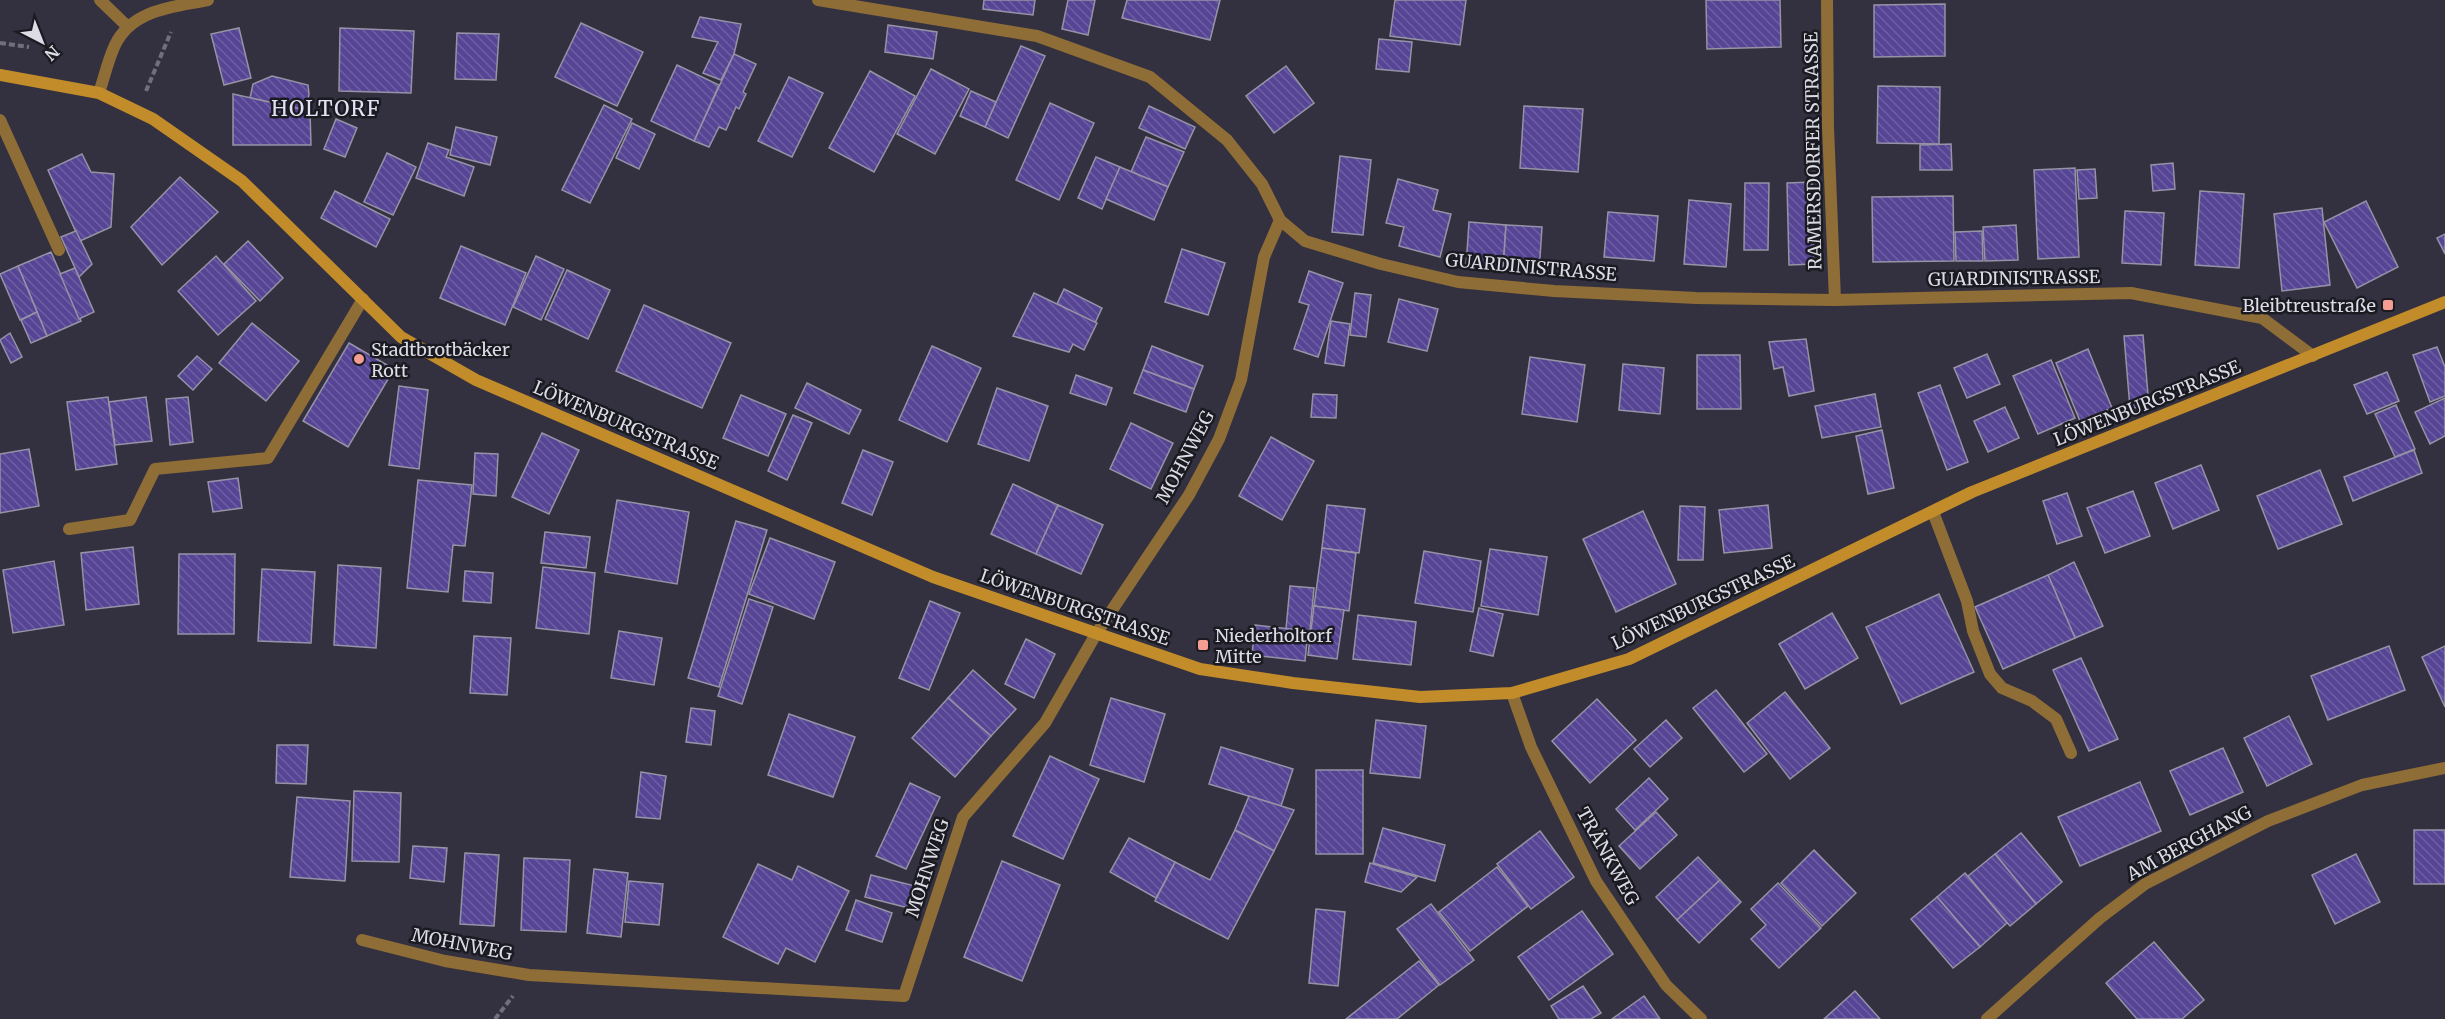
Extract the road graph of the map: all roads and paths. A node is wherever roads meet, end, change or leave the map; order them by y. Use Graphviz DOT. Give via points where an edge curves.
graph roads {
  1 [pos="100,0"];
  2 [pos="208,0"];
  3 [pos="818,0"];
  4 [pos="1827,0"];
  5 [pos="182,6"];
  6 [pos="128,27"];
  7 [pos="0,43"];
  8 [pos="29,47"];
  9 [pos="0,75"];
  10 [pos="99,93"];
  11 [pos="138,111"];
  12 [pos="0,120"];
  13 [pos="1280,220"];
  14 [pos="59,250"];
  15 [pos="363,299"];
  16 [pos="1835,300"];
  17 [pos="2445,302"];
  18 [pos="2313,356"];
  19 [pos="1933,512"];
  20 [pos="69,530"];
  21 [pos="1096,634"];
  22 [pos="1512,693"];
  23 [pos="2071,753"];
  24 [pos="2445,768"];
  25 [pos="362,940"];
  26 [pos="1701,1019"];
  27 [pos="1987,1019"];
  1 -- 6 [label="street"];
  2 -- 5 [label="street"];
  3 -- 13 [label="street, GUARDINISTRASSE" via="1037,36 1150,77 1227,140 1262,184"];
  4 -- 16 [label="street, RAMERSDORFER STRASSE"];
  5 -- 6 [label="street" via="148,13"];
  5 -- 11 [label="path"];
  6 -- 10 [label="street" via="116,44"];
  7 -- 8 [label="path"];
  9 -- 10 [label="street, LÖWENBURGSTRASSE"];
  10 -- 11 [label="street, LÖWENBURGSTRASSE"];
  11 -- 15 [label="street, LÖWENBURGSTRASSE" via="242,181"];
  12 -- 14 [label="street"];
  13 -- 16 [label="street, GUARDINISTRASSE" via="1305,241 1458,282 1696,298"];
  13 -- 21 [label="street, MOHNWEG" via="1264,257 1241,380 1220,439 1189,495"];
  15 -- 20 [label="street" via="268,458 155,468 130,520"];
  15 -- 21 [label="street, LÖWENBURGSTRASSE" via="401,337 476,380 933,577"];
  16 -- 18 [label="street, GUARDINISTRASSE" via="2131,293 2262,318"];
  17 -- 18 [label="street, LÖWENBURGSTRASSE"];
  18 -- 19 [label="street, LÖWENBURGSTRASSE" via="1983,488"];
  19 -- 22 [label="street, LÖWENBURGSTRASSE" via="1629,659"];
  19 -- 23 [label="street" via="1990,674 2002,688 2032,701 2056,719"];
  21 -- 22 [label="street, LÖWENBURGSTRASSE" via="1200,669 1293,683 1420,698"];
  21 -- 25 [label="street, MOHNWEG" via="1045,723 963,817 904,996 529,975 445,961"];
  22 -- 26 [label="street, TRÄNKWEG" via="1531,747 1596,881 1666,985"];
  24 -- 27 [label="street, AM BERGHANG" via="2362,786 2268,821 2145,884 2100,918"];
}
